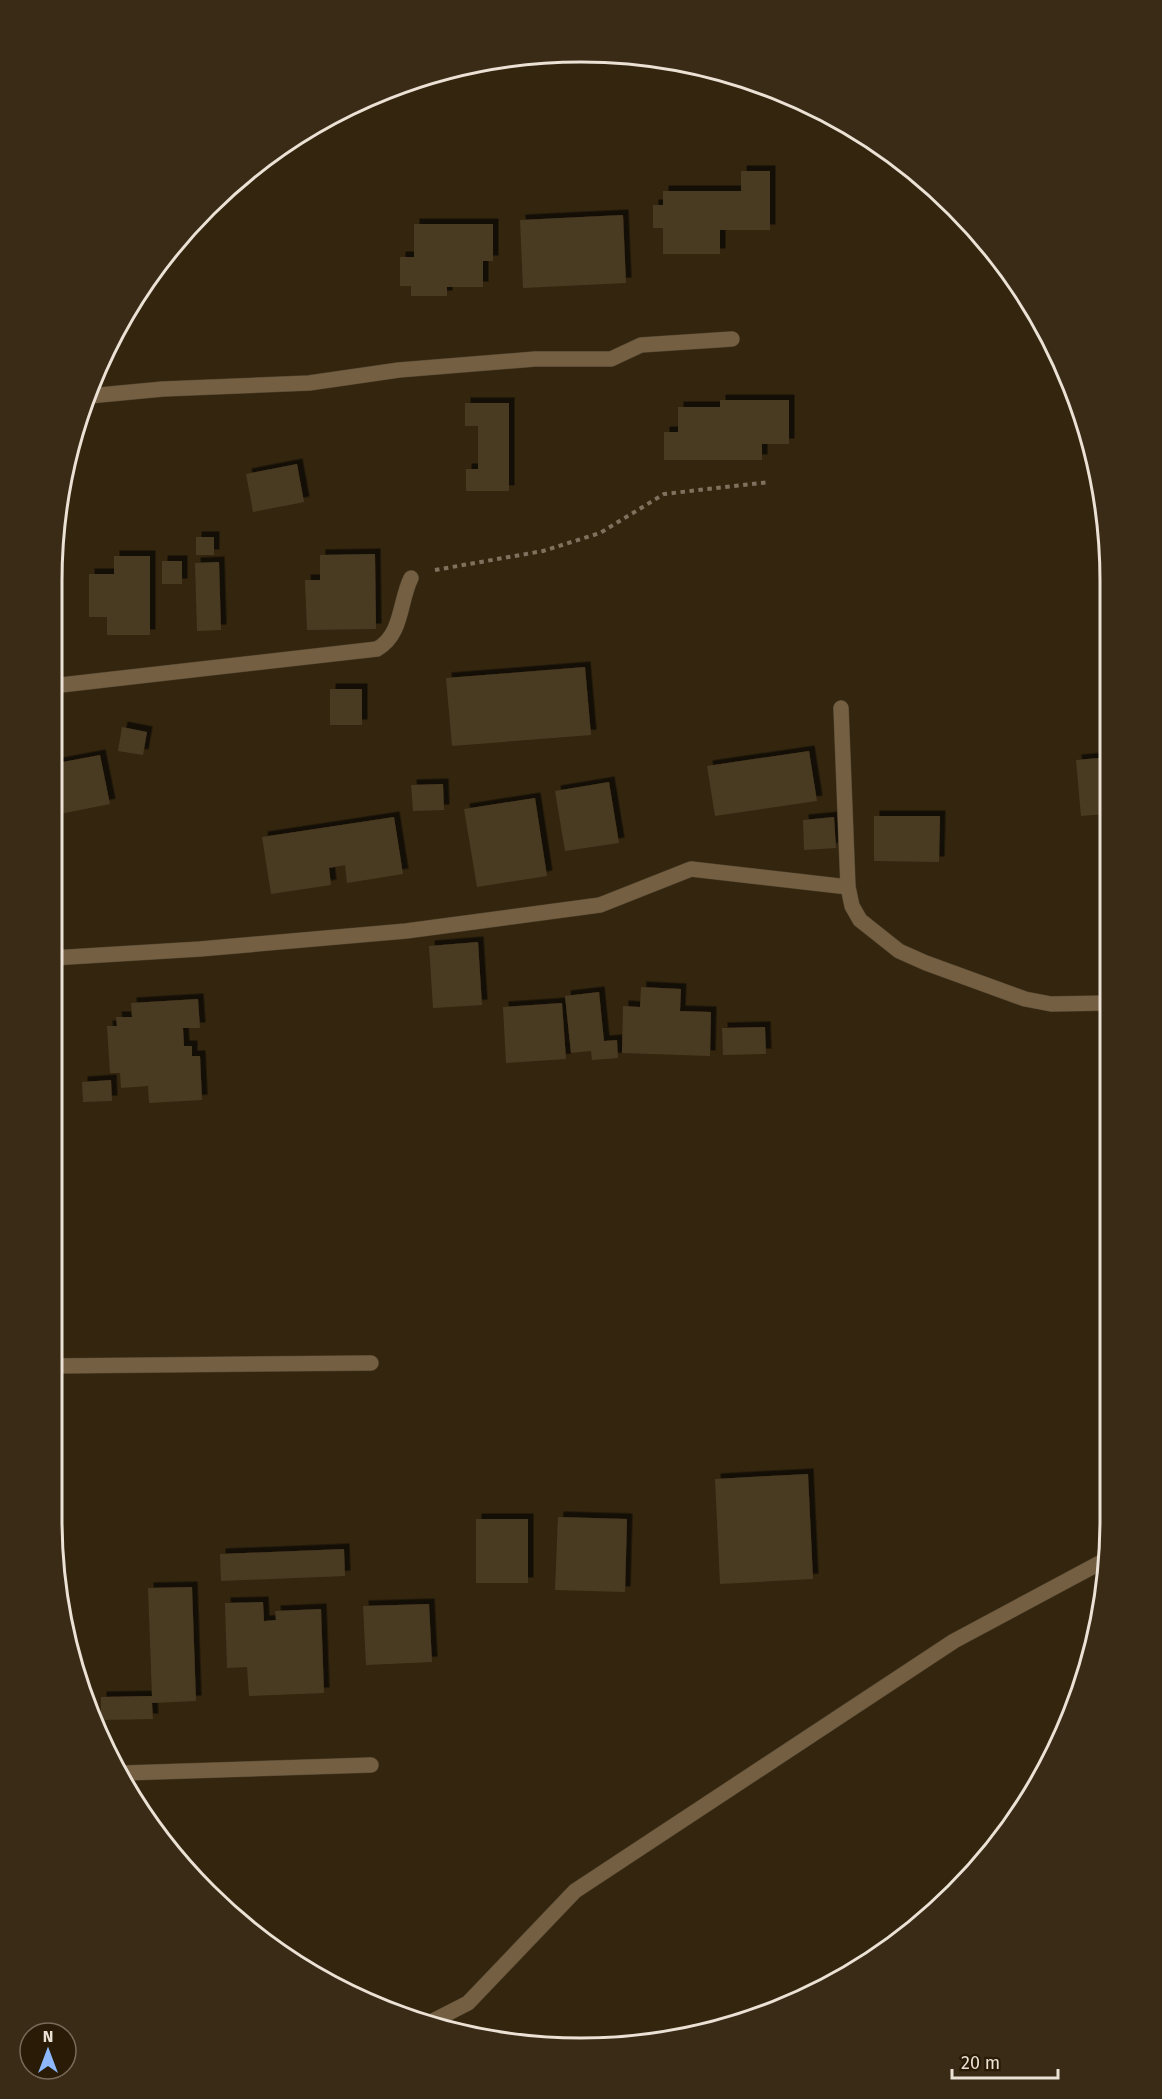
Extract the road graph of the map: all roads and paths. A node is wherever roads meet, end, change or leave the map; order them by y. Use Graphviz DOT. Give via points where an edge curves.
graph roads {
  1 [pos="732,339"];
  2 [pos="96,395"];
  3 [pos="770,482"];
  4 [pos="411,578"];
  5 [pos="62,685"];
  6 [pos="841,708"];
  7 [pos="848,886"];
  8 [pos="62,957"];
  9 [pos="1100,1004"];
  10 [pos="371,1363"];
  11 [pos="62,1366"];
  12 [pos="1098,1564"];
  13 [pos="371,1765"];
  14 [pos="128,1773"];
  15 [pos="439,2018"];
  1 -- 2 [label="street" via="641,345 611,359 535,359 399,370 309,383"];
  3 -- 4 [label="path" via="664,494 600,533 543,551 424,572"];
  4 -- 5 [label="street" via="397,628 389,642 377,649"];
  6 -- 7 [label="street"];
  7 -- 8 [label="street" via="691,869 600,905 406,931"];
  7 -- 9 [label="street" via="860,920 899,951 1025,999 1051,1004"];
  10 -- 11 [label="street"];
  12 -- 15 [label="street" via="954,1641 575,1891 468,2003"];
  13 -- 14 [label="street"];
}
